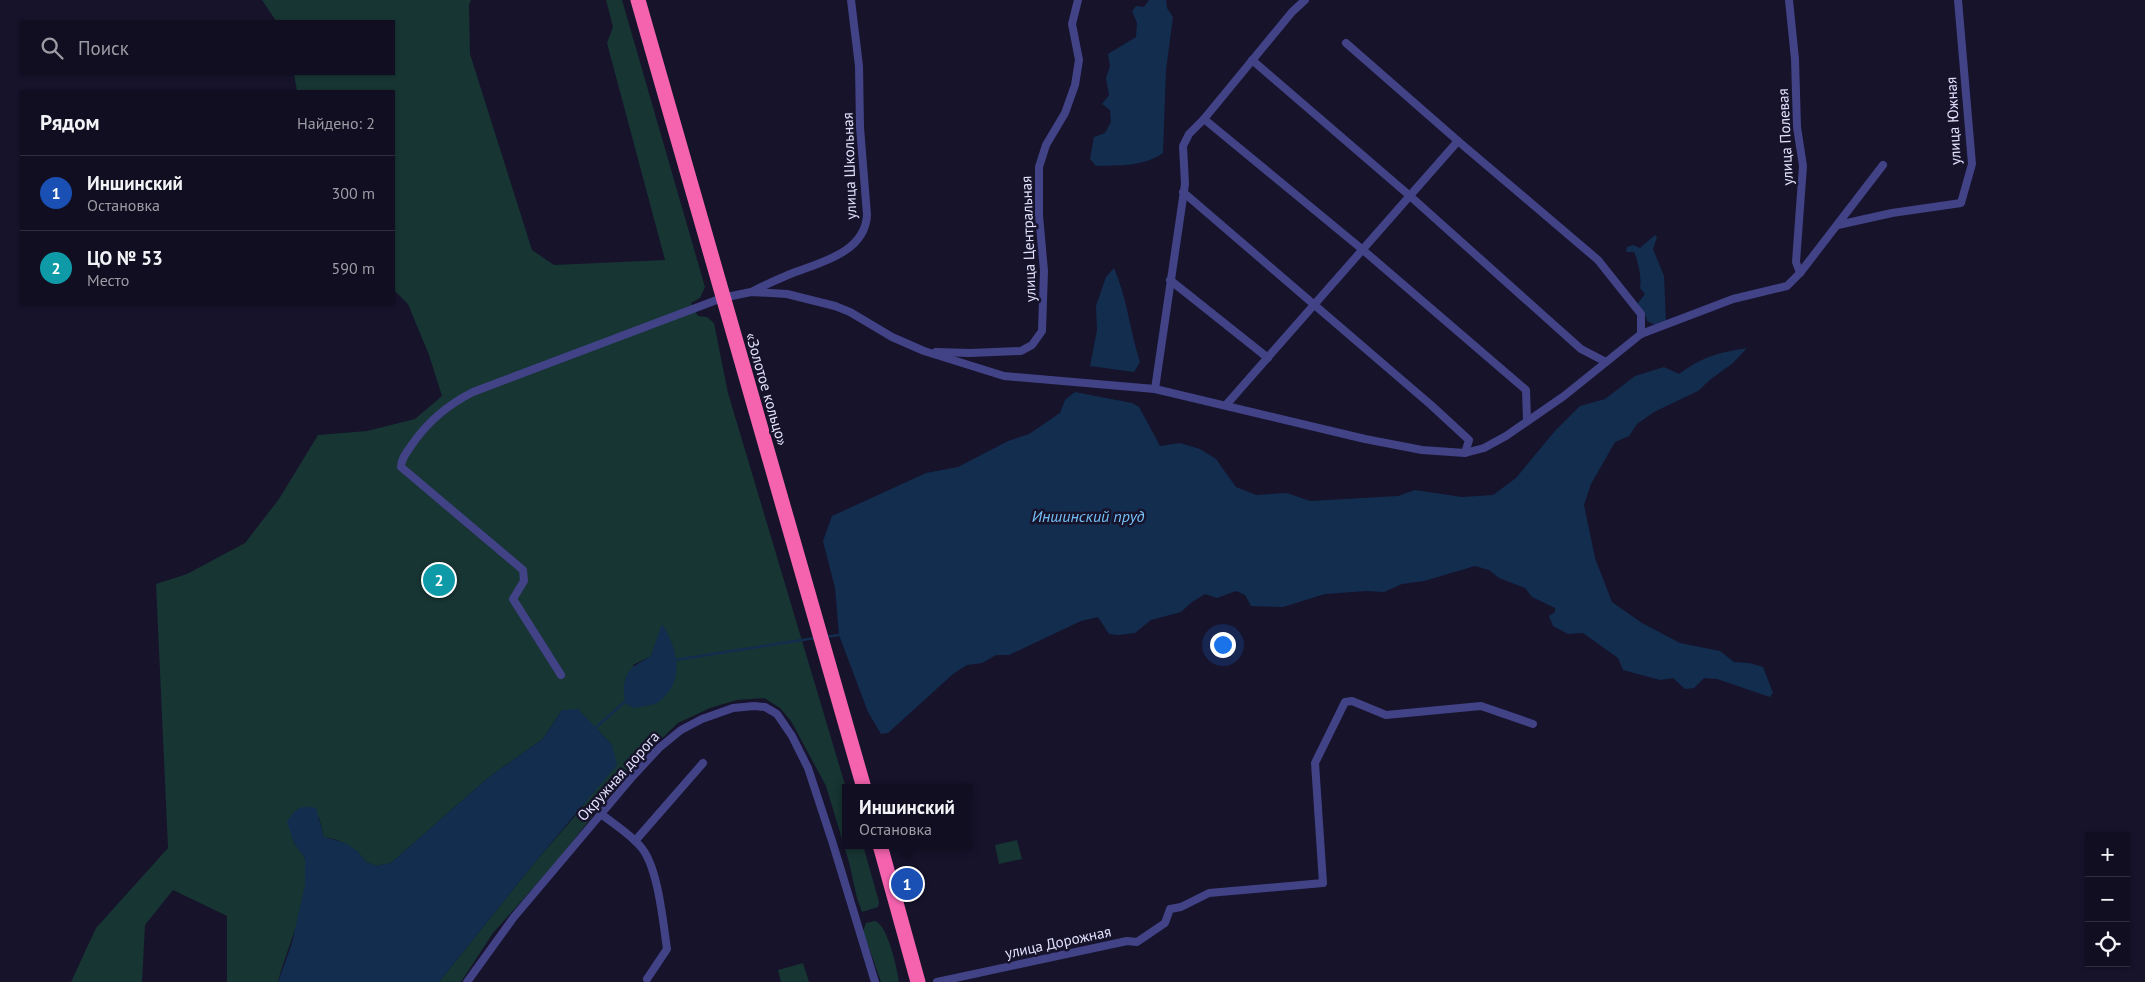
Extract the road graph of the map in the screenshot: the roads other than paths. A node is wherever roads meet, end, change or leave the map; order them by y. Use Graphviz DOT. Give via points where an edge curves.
graph roads {
  1 [pos="638,0"];
  2 [pos="851,0"];
  3 [pos="1078,0"];
  4 [pos="1306,0"];
  5 [pos="1788,0"];
  6 [pos="1958,0"];
  7 [pos="1346,43"];
  8 [pos="1252,60"];
  9 [pos="1204,119"];
  10 [pos="1458,142"];
  11 [pos="1883,165"];
  12 [pos="1183,192"];
  13 [pos="1410,196"];
  14 [pos="1838,225"];
  15 [pos="1363,250"];
  16 [pos="1800,273"];
  17 [pos="1170,280"];
  18 [pos="751,292"];
  19 [pos="722,298"];
  20 [pos="1315,304"];
  21 [pos="1641,334"];
  22 [pos="924,351"];
  23 [pos="1268,358"];
  24 [pos="1606,362"];
  25 [pos="1155,389"];
  26 [pos="1226,405"];
  27 [pos="1527,421"];
  28 [pos="1466,452"];
  29 [pos="561,675"];
  30 [pos="1533,724"];
  31 [pos="704,763"];
  32 [pos="863,784"];
  33 [pos="601,814"];
  34 [pos="635,841"];
  35 [pos="881,849"];
  36 [pos="647,981"];
  37 [pos="467,982"];
  38 [pos="875,982"];
  39 [pos="918,982"];
  40 [pos="937,982"];
  1 -- 19 [label="highway, «Золотое кольцо»"];
  2 -- 18 [label="street, улица Школьная" via="859,66 866,224 856,241 841,254"];
  3 -- 22 [label="street, улица Центральная" via="1072,24 1079,60 1074,92 1046,145 1039,167 1044,271 1042,331 1032,345 1021,351"];
  4 -- 8 [label="street"];
  5 -- 16 [label="street, улица Полевая" via="1803,166 1796,262"];
  6 -- 14 [label="street, улица Южная" via="1972,164 1961,203"];
  7 -- 10 [label="street"];
  8 -- 9 [label="street"];
  8 -- 13 [label="street"];
  9 -- 12 [label="street" via="1189,134 1183,146"];
  9 -- 15 [label="street"];
  10 -- 13 [label="street"];
  10 -- 21 [label="street" via="1598,260 1641,314"];
  11 -- 14 [label="street"];
  12 -- 17 [label="street"];
  12 -- 20 [label="street"];
  13 -- 15 [label="street"];
  13 -- 24 [label="street" via="1581,349"];
  14 -- 16 [label="street"];
  15 -- 20 [label="street"];
  15 -- 27 [label="street" via="1526,390"];
  16 -- 21 [label="street" via="1787,286 1733,300"];
  17 -- 23 [label="street"];
  17 -- 25 [label="street"];
  18 -- 19 [label="street"];
  18 -- 22 [label="street" via="787,294 836,306"];
  19 -- 29 [label="street" via="473,392 433,419 402,459 402,470 523,570 524,581 512,599"];
  19 -- 32 [label="highway, «Золотое кольцо»"];
  20 -- 23 [label="street"];
  20 -- 28 [label="street" via="1469,440"];
  21 -- 24 [label="street"];
  22 -- 25 [label="street" via="1004,376"];
  23 -- 26 [label="street"];
  24 -- 27 [label="street"];
  25 -- 26 [label="street"];
  26 -- 28 [label="street" via="1365,439 1422,450"];
  27 -- 28 [label="street" via="1484,448"];
  30 -- 40 [label="street, улица Дорожная" via="1480,706 1386,715 1352,701 1344,702 1315,763 1323,883 1209,893 1170,909 1165,923 1137,942 1127,941"];
  31 -- 34 [label="street"];
  33 -- 34 [label="street"];
  33 -- 37 [label="street, Окружная дорога" via="514,917"];
  33 -- 38 [label="street, Окружная дорога" via="643,764 681,730 733,708 754,706 771,710 792,736 816,791"];
  34 -- 36 [label="street" via="650,862 667,949"];
  35 -- 39 [label="highway"];
}
